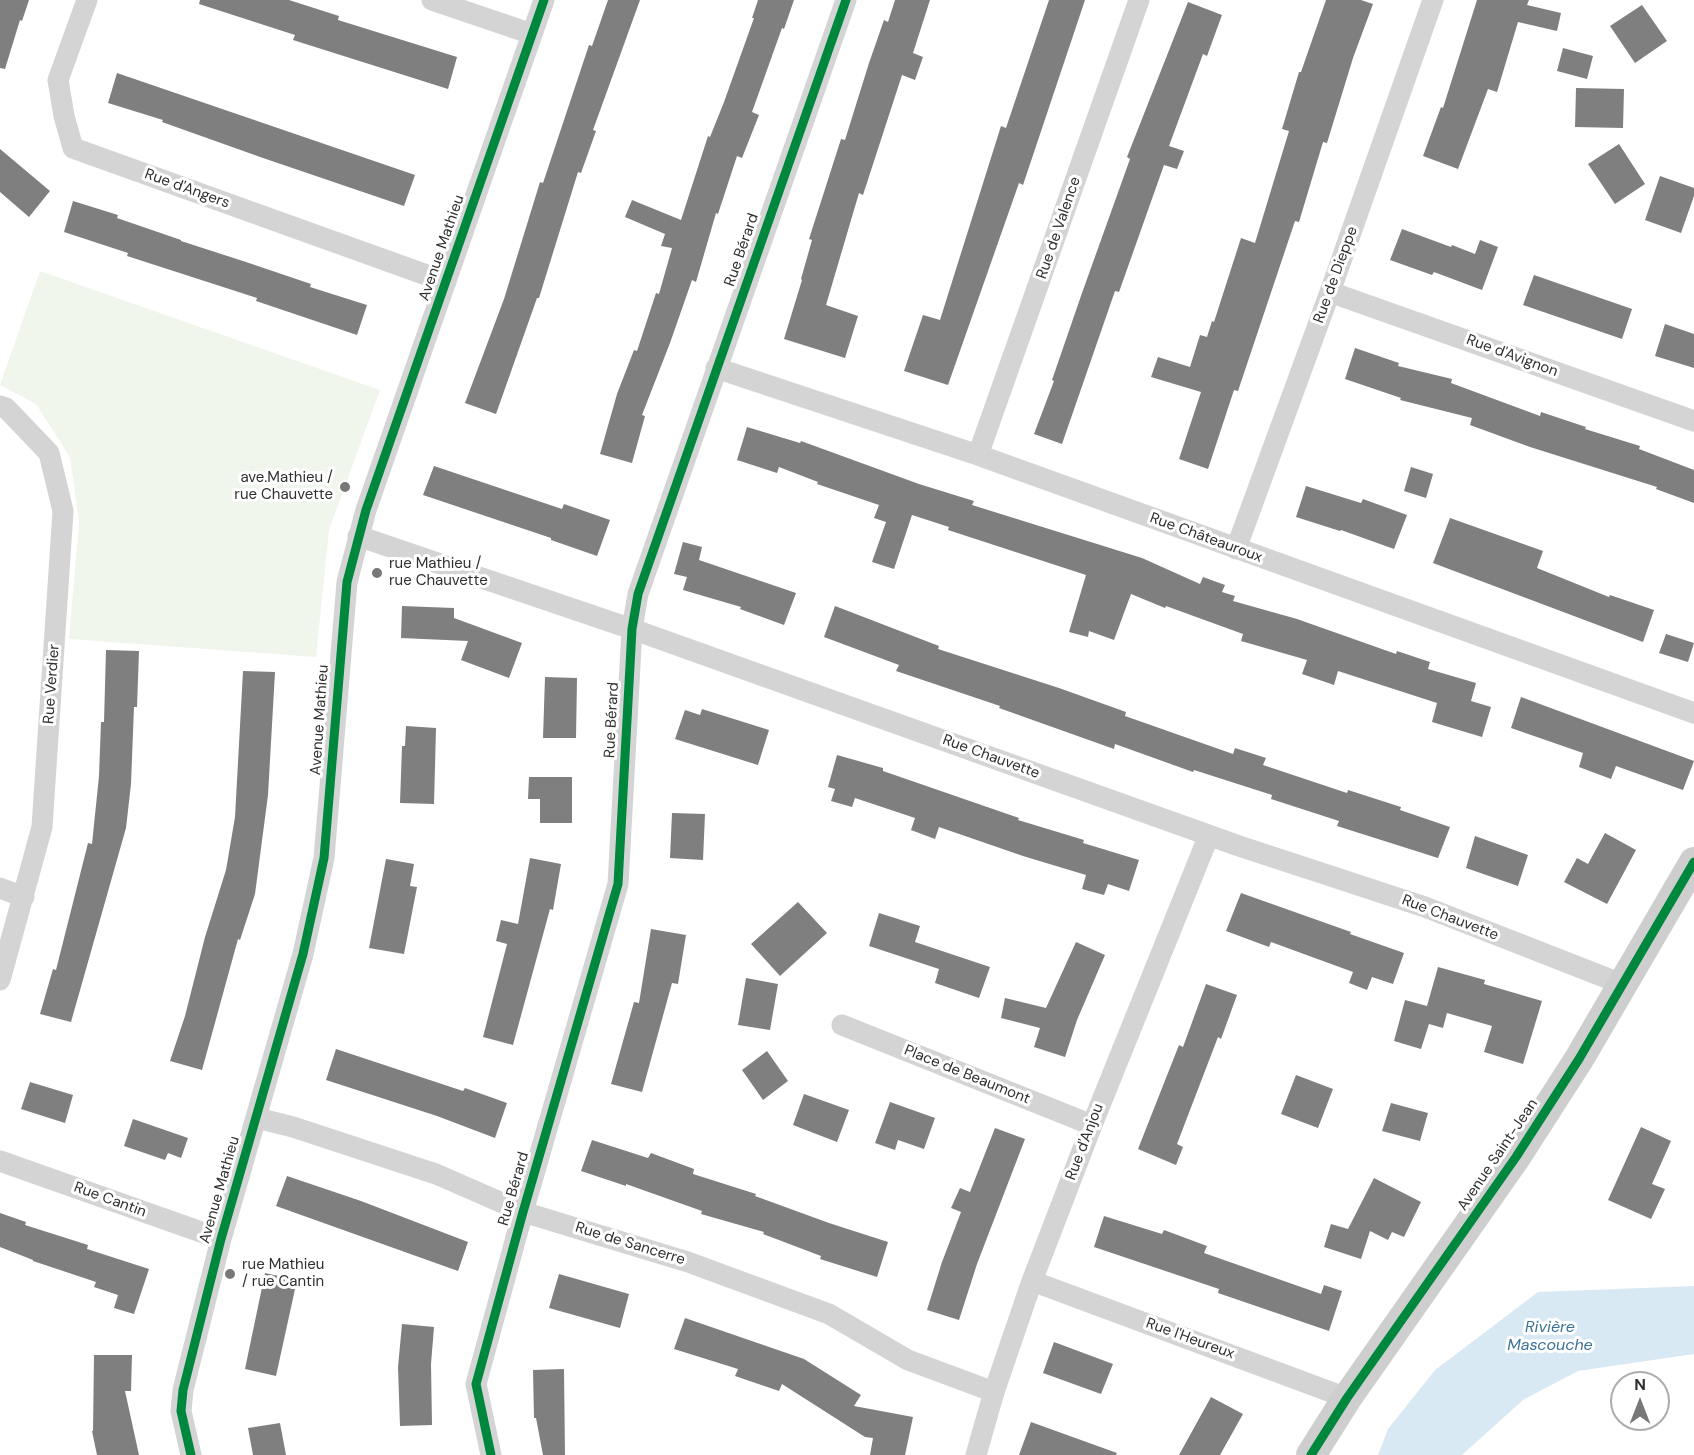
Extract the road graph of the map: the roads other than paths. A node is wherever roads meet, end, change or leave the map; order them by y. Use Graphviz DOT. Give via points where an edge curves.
graph roads {
  1 [pos="87,0"];
  2 [pos="432,0"];
  3 [pos="544,0"];
  4 [pos="846,0"];
  5 [pos="1139,0"];
  6 [pos="1432,0"];
  7 [pos="532,34"];
  8 [pos="446,282"];
  9 [pos="1330,292"];
  10 [pos="716,368"];
  11 [pos="0,406"];
  12 [pos="1694,421"];
  13 [pos="978,455"];
  14 [pos="358,536"];
  15 [pos="1236,549"];
  16 [pos="632,629"];
  17 [pos="1694,713"];
  18 [pos="1209,835"];
  19 [pos="1694,862"];
  20 [pos="0,888"];
  21 [pos="24,897"];
  22 [pos="0,980"];
  23 [pos="1622,984"];
  24 [pos="842,1025"];
  25 [pos="257,1118"];
  26 [pos="1092,1125"];
  27 [pos="0,1161"];
  28 [pos="523,1212"];
  29 [pos="221,1239"];
  30 [pos="1032,1281"];
  31 [pos="994,1392"];
  32 [pos="1347,1398"];
  33 [pos="191,1455"];
  34 [pos="492,1455"];
  35 [pos="976,1455"];
  36 [pos="1311,1455"];
  1 -- 8 [label="street, Rue d'Angers" via="58,80 73,148"];
  2 -- 7 [label="street"];
  3 -- 7 [label="street, Avenue Mathieu"];
  4 -- 10 [label="street, Rue Bérard"];
  5 -- 13 [label="street, Rue de Valence"];
  6 -- 9 [label="street, Rue de Dieppe"];
  7 -- 8 [label="street, Avenue Mathieu"];
  8 -- 14 [label="street, Avenue Mathieu"];
  9 -- 12 [label="street, Rue d'Avignon"];
  9 -- 15 [label="street, Rue de Dieppe"];
  10 -- 13 [label="street, Rue Châteauroux"];
  10 -- 16 [label="street, Rue Bérard" via="638,594"];
  11 -- 21 [label="street, Rue Verdier" via="49,453 63,511 42,827"];
  13 -- 15 [label="street, Rue Châteauroux"];
  14 -- 16 [label="street, Rue Chauvette"];
  14 -- 25 [label="street, Avenue Mathieu" via="345,600 324,858 303,954"];
  15 -- 17 [label="street, Rue Châteauroux"];
  16 -- 18 [label="street, Rue Chauvette"];
  16 -- 28 [label="street, Rue Bérard" via="618,884"];
  18 -- 23 [label="street, Rue Chauvette" via="1425,907"];
  18 -- 26 [label="street, Rue d'Anjou"];
  19 -- 23 [label="street, Avenue Saint-Jean"];
  20 -- 21 [label="street"];
  21 -- 22 [label="street, Rue Verdier"];
  23 -- 32 [label="street, Avenue Saint-Jean" via="1516,1157"];
  24 -- 26 [label="street, Place de Beaumont"];
  25 -- 28 [label="street, Rue de Sancerre" via="436,1174"];
  25 -- 29 [label="street, Avenue Mathieu"];
  26 -- 30 [label="street, Rue d'Anjou"];
  27 -- 29 [label="street, Rue Cantin"];
  28 -- 31 [label="street, Rue de Sancerre" via="688,1262 829,1314 908,1360"];
  28 -- 34 [label="street, Rue Bérard" via="476,1384"];
  29 -- 33 [label="street, Avenue Mathieu" via="183,1390 181,1411"];
  30 -- 31 [label="street, Rue d'Anjou"];
  30 -- 32 [label="street, Rue l'Heureux"];
  31 -- 35 [label="street, Rue d'Anjou"];
  32 -- 36 [label="street, Avenue Saint-Jean"];
}
